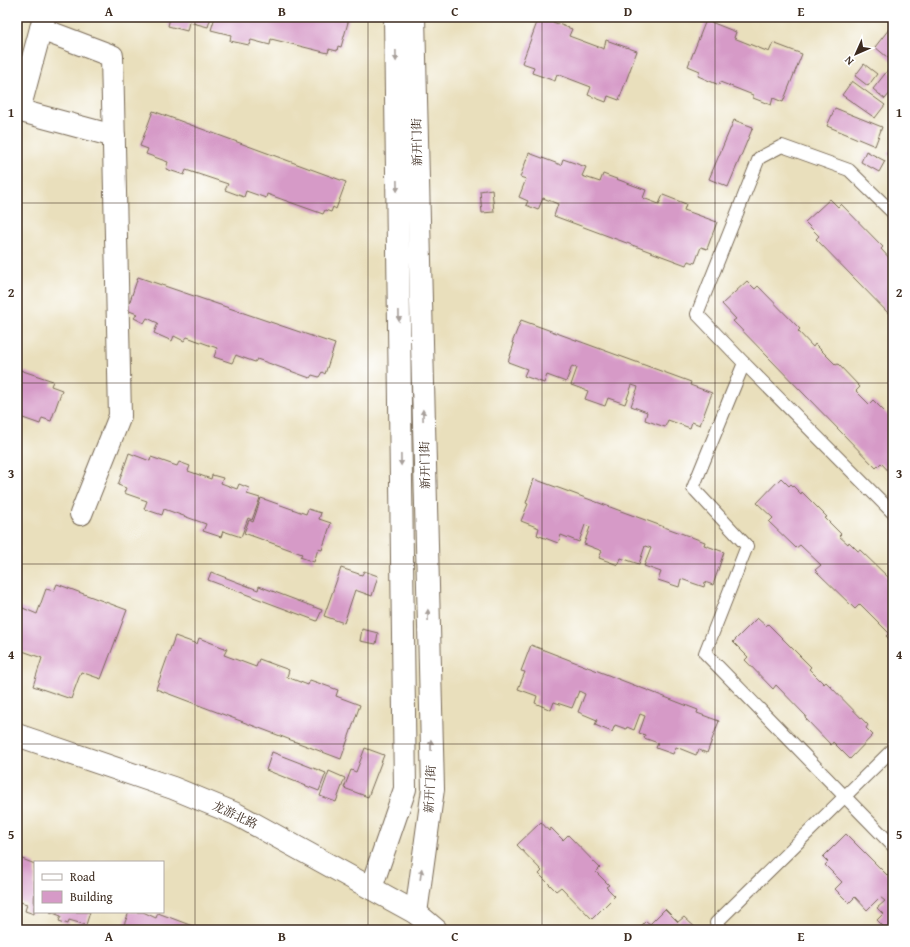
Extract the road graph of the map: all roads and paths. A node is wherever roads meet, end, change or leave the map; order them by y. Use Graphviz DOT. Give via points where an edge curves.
graph roads {
  1 [pos="395,17"];
  2 [pos="414,17"];
  3 [pos="42,23"];
  4 [pos="18,110"];
  5 [pos="114,136"];
  6 [pos="893,214"];
  7 [pos="744,363"];
  8 [pos="893,513"];
  9 [pos="81,514"];
  10 [pos="17,734"];
  11 [pos="893,749"];
  12 [pos="845,796"];
  13 [pos="893,846"];
  14 [pos="371,888"];
  15 [pos="416,913"];
  16 [pos="436,930"];
  17 [pos="723,930"];
  1 -- 14 [label="street, 新开门街, one-way" via="405,789"];
  15 -- 2 [label="street, 新开门街, one-way" via="432,789"];
  3 -- 4 [label="street"];
  3 -- 5 [label="street" via="112,56"];
  4 -- 5 [label="street"];
  5 -- 9 [label="street" via="120,416"];
  6 -- 7 [label="lane" via="849,170 782,146 759,158 697,314"];
  7 -- 8 [label="lane"];
  7 -- 12 [label="lane" via="693,488 747,546 705,653"];
  10 -- 14 [label="street, 龙游北路" via="173,788 236,814"];
  11 -- 12 [label="lane"];
  12 -- 13 [label="lane"];
  12 -- 17 [label="lane" via="716,923"];
  14 -- 15 [label="street, 龙游北路"];
  15 -- 16 [label="street, 龙游北路"];
}
